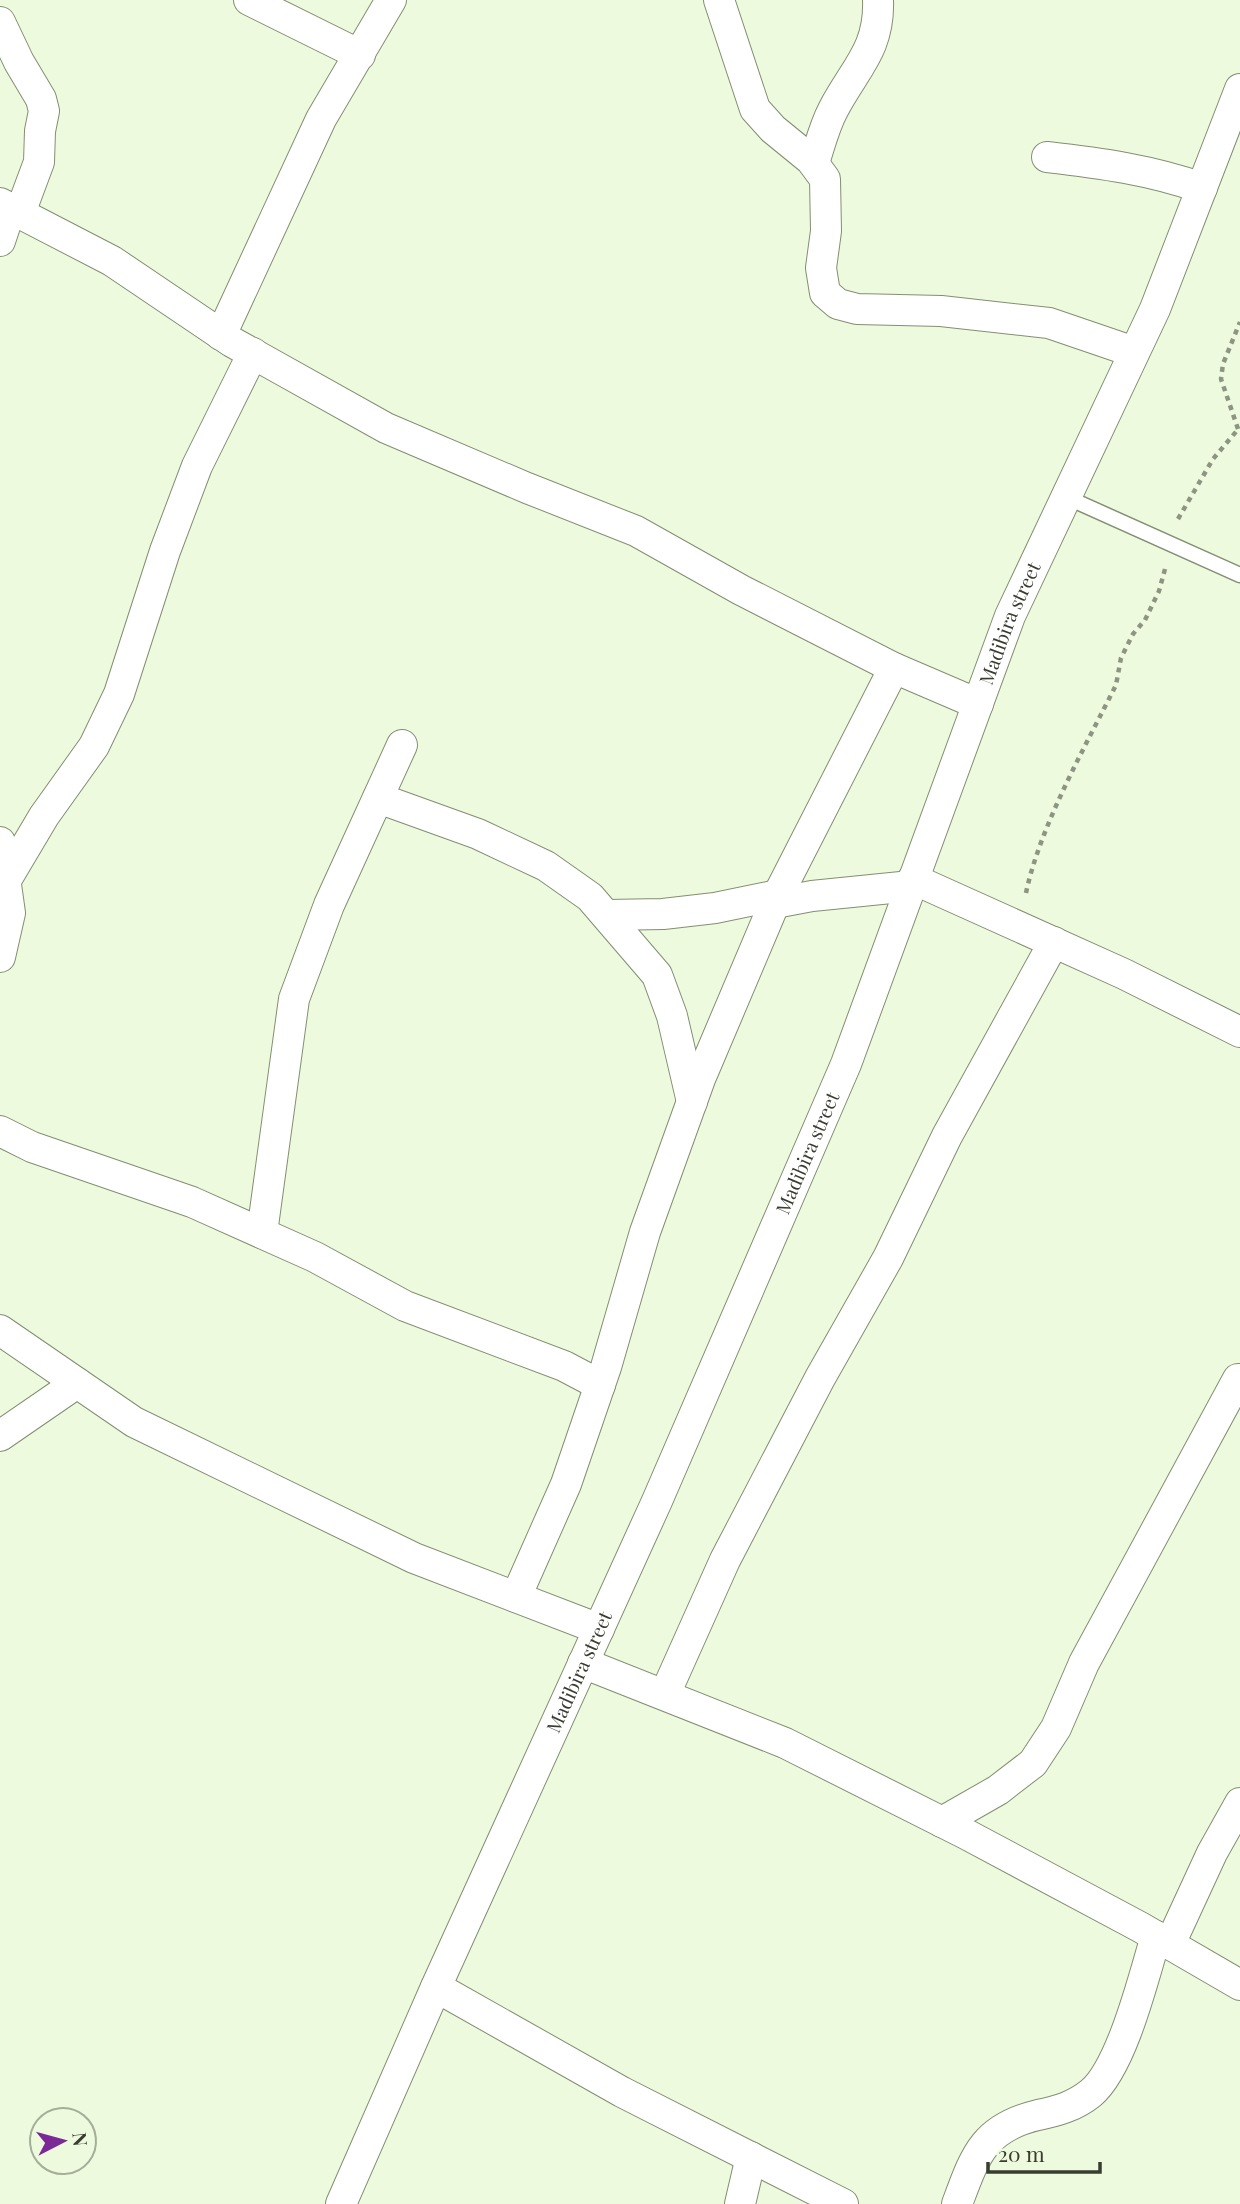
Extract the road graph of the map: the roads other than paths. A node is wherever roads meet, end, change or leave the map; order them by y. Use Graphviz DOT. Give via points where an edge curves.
graph roads {
  1 [pos="249,0"];
  2 [pos="391,0"];
  3 [pos="719,0"];
  4 [pos="878,0"];
  5 [pos="0,22"];
  6 [pos="360,55"];
  7 [pos="1240,89"];
  8 [pos="1047,157"];
  9 [pos="814,163"];
  10 [pos="1202,188"];
  11 [pos="10,208"];
  12 [pos="0,241"];
  13 [pos="221,335"];
  14 [pos="1134,352"];
  15 [pos="253,353"];
  16 [pos="1066,497"];
  17 [pos="1240,575"];
  18 [pos="894,668"];
  19 [pos="978,704"];
  20 [pos="402,745"];
  21 [pos="378,798"];
  22 [pos="0,842"];
  23 [pos="6,880"];
  24 [pos="912,882"];
  25 [pos="776,899"];
  26 [pos="606,915"];
  27 [pos="1054,942"];
  28 [pos="0,957"];
  29 [pos="1240,1032"];
  30 [pos="692,1102"];
  31 [pos="0,1131"];
  32 [pos="262,1233"];
  33 [pos="0,1330"];
  34 [pos="1238,1379"];
  35 [pos="77,1383"];
  36 [pos="600,1385"];
  37 [pos="0,1436"];
  38 [pos="516,1597"];
  39 [pos="599,1629"];
  40 [pos="583,1662"];
  41 [pos="664,1694"];
  42 [pos="1240,1803"];
  43 [pos="942,1822"];
  44 [pos="1163,1940"];
  45 [pos="1240,1985"];
  46 [pos="436,1987"];
  47 [pos="751,2157"];
  48 [pos="341,2204"];
  49 [pos="740,2204"];
  50 [pos="843,2204"];
  51 [pos="957,2204"];
  1 -- 6 [label="street"];
  2 -- 6 [label="street"];
  3 -- 9 [label="street" via="755,109"];
  4 -- 9 [label="street" via="875,39 831,114"];
  5 -- 11 [label="street" via="44,111 38,162"];
  6 -- 13 [label="street" via="321,119"];
  7 -- 10 [label="street, Madibira street"];
  8 -- 10 [label="street" via="1172,177"];
  9 -- 14 [label="street" via="825,179 821,268 825,293 838,304 1049,323"];
  10 -- 14 [label="street, Madibira street"];
  11 -- 12 [label="street"];
  11 -- 13 [label="street" via="112,261"];
  13 -- 15 [label="street"];
  14 -- 16 [label="street, Madibira street"];
  15 -- 18 [label="street" via="386,428 636,531"];
  15 -- 23 [label="street" via="197,466 119,694 94,746"];
  16 -- 17 [label="lane"];
  16 -- 19 [label="street, Madibira street" via="1010,616"];
  18 -- 19 [label="street"];
  18 -- 25 [label="street"];
  19 -- 24 [label="street, Madibira street"];
  20 -- 21 [label="street"];
  21 -- 26 [label="street" via="478,834 545,866 590,897"];
  21 -- 32 [label="street" via="329,905 294,999"];
  22 -- 23 [label="street"];
  23 -- 28 [label="street" via="10,913"];
  24 -- 25 [label="street"];
  24 -- 27 [label="street"];
  24 -- 39 [label="street, Madibira street" via="846,1064"];
  25 -- 26 [label="street" via="663,914"];
  25 -- 30 [label="street"];
  26 -- 30 [label="street" via="657,975 672,1016"];
  27 -- 29 [label="street"];
  27 -- 41 [label="street" via="724,1560"];
  30 -- 36 [label="street" via="645,1232"];
  31 -- 32 [label="street"];
  32 -- 36 [label="street" via="405,1306"];
  33 -- 35 [label="street"];
  34 -- 43 [label="street" via="1084,1663 1056,1728 1033,1763 998,1790"];
  35 -- 37 [label="street"];
  35 -- 38 [label="street" via="134,1422 260,1485 414,1559"];
  36 -- 38 [label="street" via="566,1484"];
  38 -- 39 [label="street"];
  39 -- 40 [label="street, Madibira street"];
  40 -- 41 [label="street"];
  40 -- 46 [label="street, Madibira street"];
  41 -- 43 [label="street" via="785,1743"];
  42 -- 44 [label="street"];
  43 -- 44 [label="street"];
  44 -- 45 [label="street"];
  44 -- 51 [label="street" via="1118,2054 1093,2092 1066,2109 1001,2128 981,2147"];
  46 -- 47 [label="street" via="622,2092"];
  46 -- 48 [label="street, Madibira street"];
  47 -- 49 [label="street"];
  47 -- 50 [label="street"];
}
